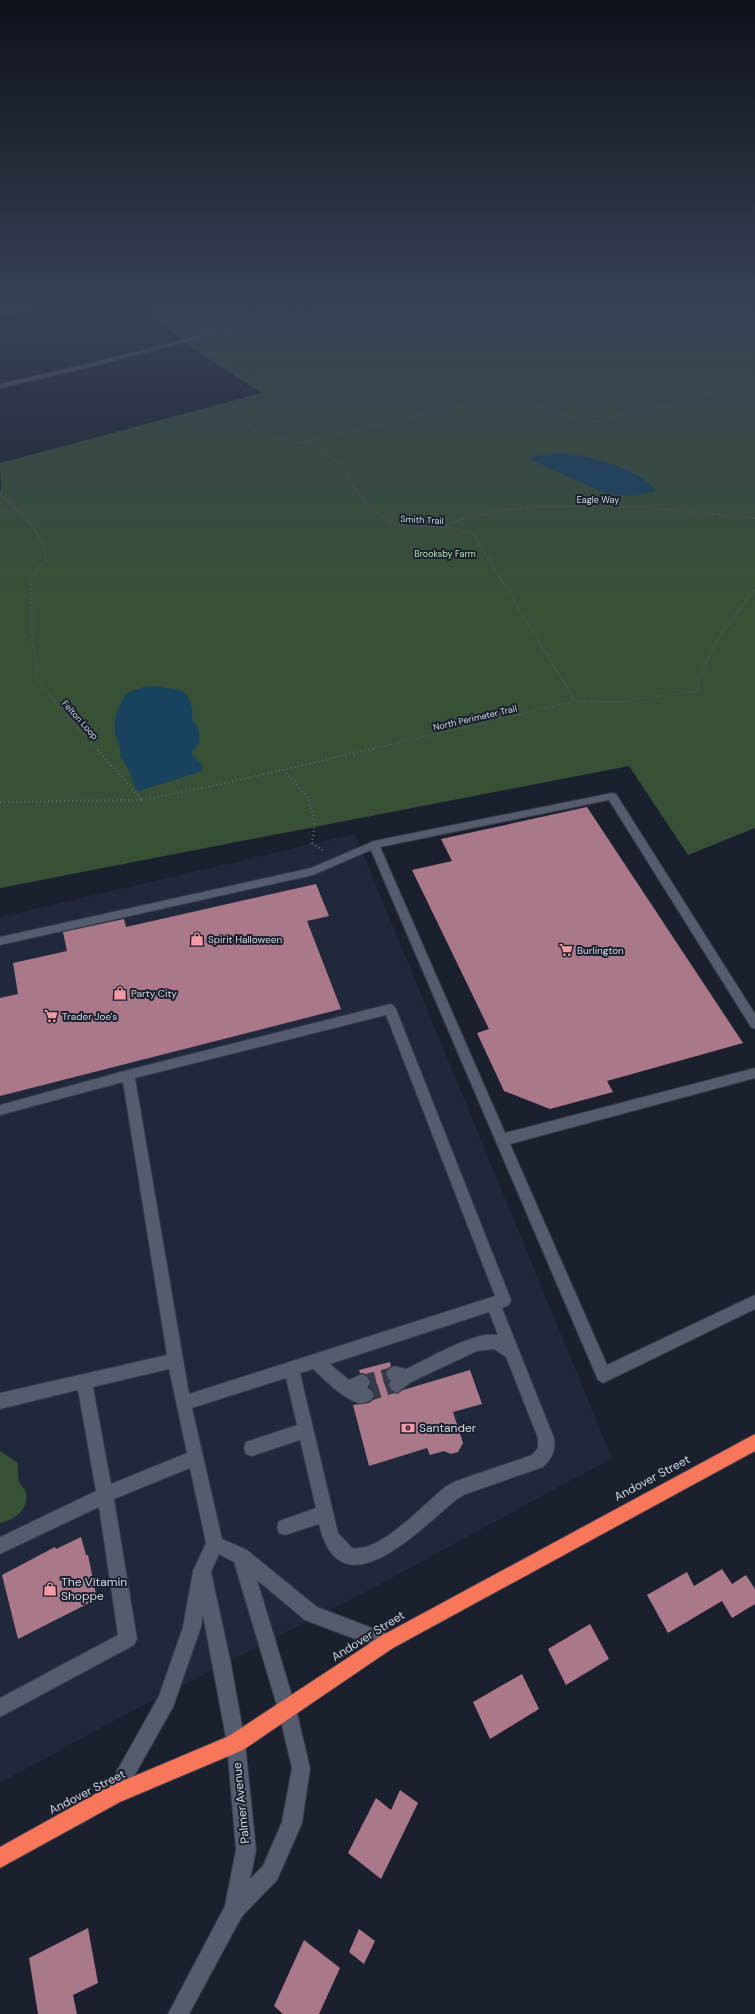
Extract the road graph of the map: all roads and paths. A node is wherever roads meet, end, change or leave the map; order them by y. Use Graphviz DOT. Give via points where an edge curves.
graph roads {
  1 [pos="249,404"];
  2 [pos="470,404"];
  3 [pos="531,404"];
  4 [pos="680,404"];
  5 [pos="301,443"];
  6 [pos="0,494"];
  7 [pos="19,509"];
  8 [pos="0,513"];
  9 [pos="755,518"];
  10 [pos="444,527"];
  11 [pos="755,589"];
  12 [pos="575,701"];
  13 [pos="283,770"];
  14 [pos="142,800"];
  15 [pos="0,802"];
  16 [pos="374,844"];
  17 [pos="337,860"];
  18 [pos="0,941"];
  19 [pos="755,1024"];
  20 [pos="755,1073"];
  21 [pos="128,1075"];
  22 [pos="0,1110"];
  23 [pos="502,1140"];
  24 [pos="755,1302"];
  25 [pos="493,1303"];
  26 [pos="511,1351"];
  27 [pos="176,1360"];
  28 [pos="315,1361"];
  29 [pos="291,1368"];
  30 [pos="399,1379"];
  31 [pos="84,1381"];
  32 [pos="364,1389"];
  33 [pos="0,1401"];
  34 [pos="184,1403"];
  35 [pos="306,1430"];
  36 [pos="755,1442"];
  37 [pos="252,1448"];
  38 [pos="196,1457"];
  39 [pos="105,1495"];
  40 [pos="326,1513"];
  41 [pos="285,1527"];
  42 [pos="215,1544"];
  43 [pos="0,1546"];
  44 [pos="241,1556"];
  45 [pos="202,1571"];
  46 [pos="387,1642"];
  47 [pos="0,1708"];
  48 [pos="287,1709"];
  49 [pos="236,1743"];
  50 [pos="113,1795"];
  51 [pos="0,1858"];
  52 [pos="235,1909"];
  53 [pos="178,2014"];
  1 -- 5 [label="path, Smith Trail" via="245,420 255,431 265,436"];
  2 -- 5 [label="path"];
  3 -- 4 [label="path" via="595,422"];
  5 -- 10 [label="path, Smith Trail" via="314,445 343,466 353,486 373,510 394,525"];
  6 -- 7 [label="path, Felton Loop"];
  7 -- 8 [label="path"];
  7 -- 14 [label="path, Felton Loop" via="46,548 47,559 32,579 31,621 37,665 36,677"];
  9 -- 10 [label="path, Eagle Way" via="642,507 538,506 461,519"];
  10 -- 12 [label="path, Smith Trail" via="474,535"];
  11 -- 12 [label="path, North Perimeter Trail" via="719,637 707,660 696,691 618,702"];
  12 -- 13 [label="path, North Perimeter Trail"];
  13 -- 14 [label="path, North Perimeter Trail"];
  13 -- 17 [label="path" via="309,798 315,825 312,843"];
  14 -- 15 [label="path"];
  16 -- 17 [label="street"];
  16 -- 19 [label="street" via="612,796"];
  16 -- 23 [label="street"];
  17 -- 18 [label="street" via="313,871"];
  20 -- 23 [label="street"];
  21 -- 22 [label="street"];
  21 -- 25 [label="street" via="390,1009 504,1300"];
  21 -- 27 [label="street"];
  23 -- 24 [label="street" via="603,1375"];
  25 -- 26 [label="street"];
  25 -- 28 [label="street"];
  26 -- 30 [label="street" via="504,1344 483,1342"];
  26 -- 40 [label="street" via="546,1438 547,1450 543,1456 537,1461 451,1493 395,1540 375,1552 362,1556 346,1554 334,1542"];
  27 -- 31 [label="street"];
  27 -- 34 [label="street"];
  28 -- 29 [label="street"];
  28 -- 32 [label="street" via="360,1396"];
  29 -- 34 [label="street"];
  29 -- 35 [label="street"];
  31 -- 33 [label="street"];
  31 -- 39 [label="street"];
  34 -- 38 [label="street"];
  35 -- 37 [label="street"];
  35 -- 40 [label="street"];
  36 -- 46 [label="highway, Andover Street"];
  38 -- 39 [label="street"];
  38 -- 42 [label="street"];
  39 -- 43 [label="street"];
  39 -- 47 [label="street" via="128,1639"];
  40 -- 41 [label="street"];
  42 -- 44 [label="street"];
  42 -- 45 [label="street"];
  44 -- 46 [label="street" via="311,1614"];
  44 -- 48 [label="street, Palmer Avenue"];
  45 -- 49 [label="street, Palmer Avenue"];
  45 -- 50 [label="street" via="192,1627 167,1701"];
  46 -- 48 [label="highway, Andover Street"];
  48 -- 49 [label="highway, Andover Street"];
  48 -- 52 [label="street, Palmer Avenue" via="301,1768 292,1822 270,1873"];
  49 -- 50 [label="highway, Andover Street"];
  49 -- 52 [label="street, Palmer Avenue" via="246,1850"];
  50 -- 51 [label="highway, Andover Street"];
  52 -- 53 [label="street, Palmer Avenue"];
}
